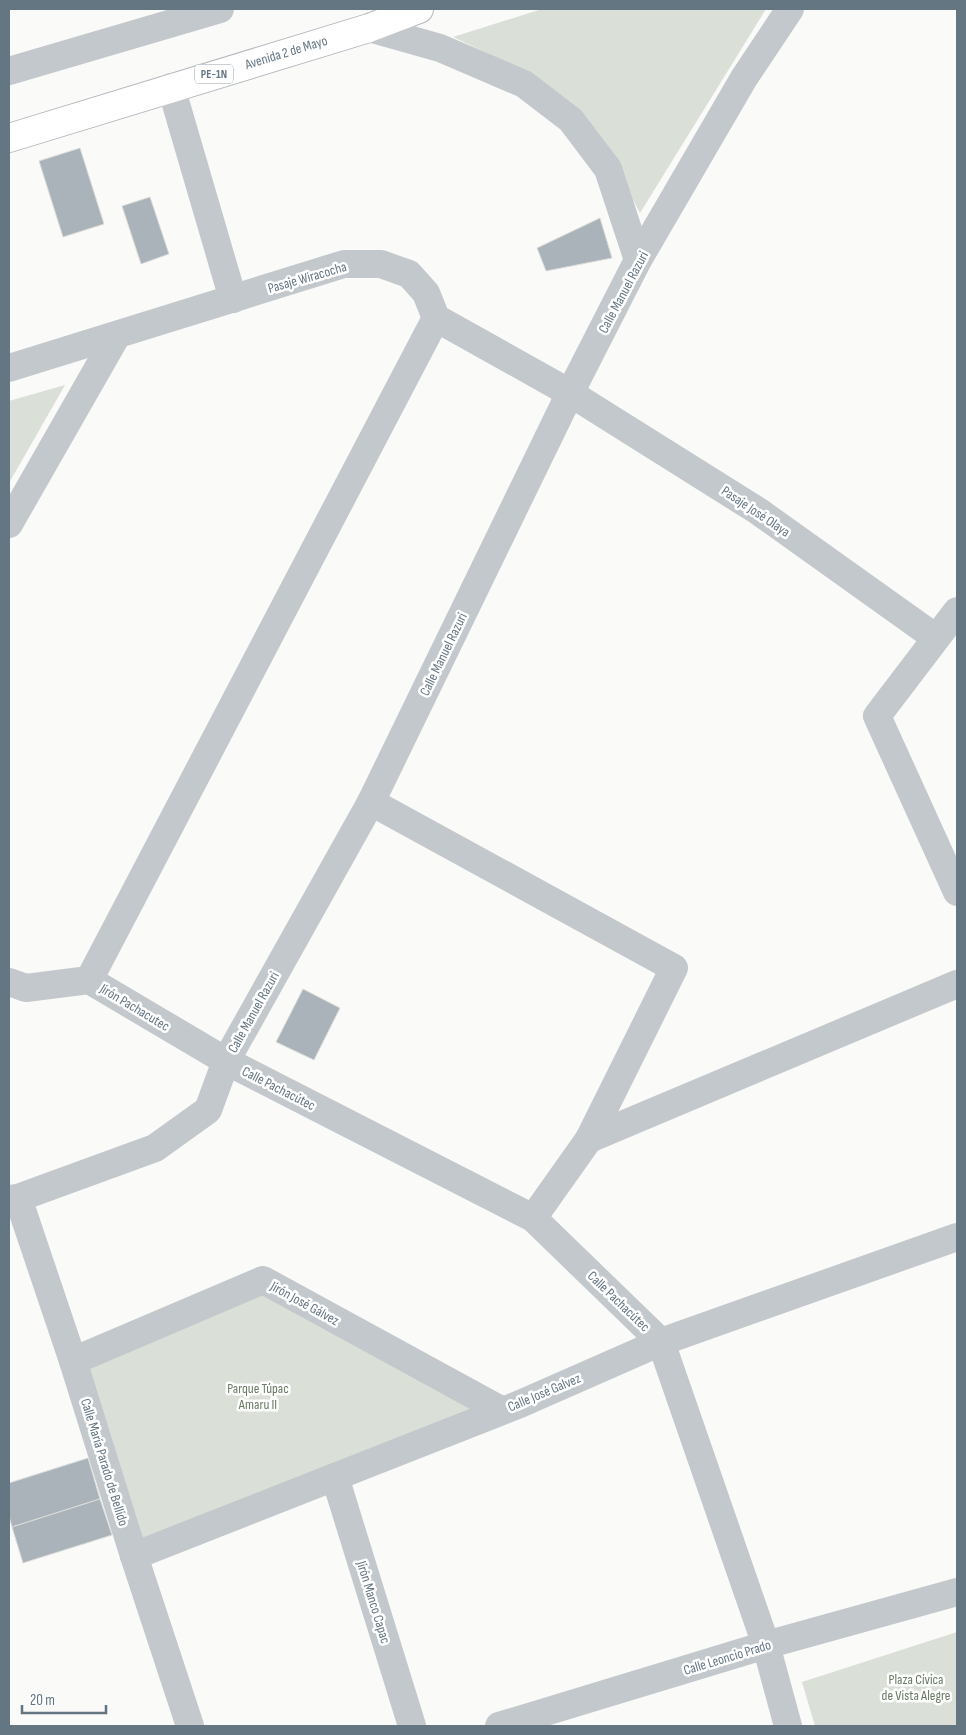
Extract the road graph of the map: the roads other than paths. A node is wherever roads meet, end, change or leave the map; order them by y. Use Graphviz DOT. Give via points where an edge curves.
graph roads {
  1 [pos="220,9"];
  2 [pos="419,9"];
  3 [pos="790,9"];
  4 [pos="368,28"];
  5 [pos="9,71"];
  6 [pos="171,87"];
  7 [pos="9,138"];
  8 [pos="638,260"];
  9 [pos="232,298"];
  10 [pos="436,318"];
  11 [pos="117,335"];
  12 [pos="9,368"];
  13 [pos="570,393"];
  14 [pos="9,524"];
  15 [pos="957,611"];
  16 [pos="936,638"];
  17 [pos="370,802"];
  18 [pos="957,892"];
  19 [pos="89,980"];
  20 [pos="9,982"];
  21 [pos="957,984"];
  22 [pos="226,1061"];
  23 [pos="589,1139"];
  24 [pos="13,1198"];
  25 [pos="533,1218"];
  26 [pos="957,1237"];
  27 [pos="661,1342"];
  28 [pos="73,1361"];
  29 [pos="501,1410"];
  30 [pos="335,1477"];
  31 [pos="134,1556"];
  32 [pos="957,1592"];
  33 [pos="766,1645"];
  34 [pos="190,1726"];
  35 [pos="412,1726"];
  36 [pos="499,1726"];
  37 [pos="788,1726"];
  1 -- 5 [label="street"];
  2 -- 4 [label="highway, Avenida 2 de Mayo / PE-1N"];
  3 -- 8 [label="street, Calle Manuel Razuri" via="744,78"];
  4 -- 6 [label="highway, Avenida 2 de Mayo / PE-1N"];
  4 -- 8 [label="street" via="440,48 524,84 571,120 608,169"];
  6 -- 7 [label="highway, Avenida 2 de Mayo / PE-1N"];
  6 -- 9 [label="street"];
  8 -- 13 [label="street, Calle Manuel Razuri"];
  9 -- 10 [label="street, Pasaje Wiracocha" via="344,264 381,264 409,274 426,293"];
  9 -- 11 [label="street, Pasaje Wiracocha"];
  10 -- 13 [label="street"];
  10 -- 19 [label="street"];
  11 -- 12 [label="street, Pasaje Wiracocha"];
  11 -- 14 [label="street"];
  13 -- 16 [label="street, Pasaje José Olaya" via="758,511"];
  13 -- 17 [label="street, Calle Manuel Razuri"];
  15 -- 16 [label="street"];
  16 -- 18 [label="street" via="877,716"];
  17 -- 22 [label="street, Calle Manuel Razuri"];
  17 -- 23 [label="street" via="674,968"];
  19 -- 20 [label="street, Jirón Pachacutec" via="26,988"];
  19 -- 22 [label="street, Jirón Pachacutec"];
  21 -- 23 [label="street"];
  22 -- 24 [label="street, Calle Manuel Razuri" via="208,1110 155,1148"];
  22 -- 25 [label="street, Calle Pachacútec"];
  23 -- 25 [label="street"];
  24 -- 28 [label="street, Calle María Parado de Bellido"];
  25 -- 27 [label="street, Calle Pachacútec"];
  26 -- 27 [label="street, Calle José Galvez"];
  27 -- 29 [label="street, Calle José Galvez"];
  27 -- 33 [label="street, Calle Pachacútec"];
  28 -- 29 [label="street, Jirón José Gálvez" via="263,1280"];
  28 -- 31 [label="street, Calle María Parado de Bellido"];
  29 -- 30 [label="street, Calle José Galvez"];
  30 -- 31 [label="street, Calle José Galvez"];
  30 -- 35 [label="street, Jirón Manco Capac"];
  31 -- 34 [label="street, Calle María Parado de Bellido"];
  32 -- 33 [label="street, Calle Leoncio Prado"];
  33 -- 36 [label="street, Calle Leoncio Prado"];
  33 -- 37 [label="street, Calle Pachacútec"];
}
